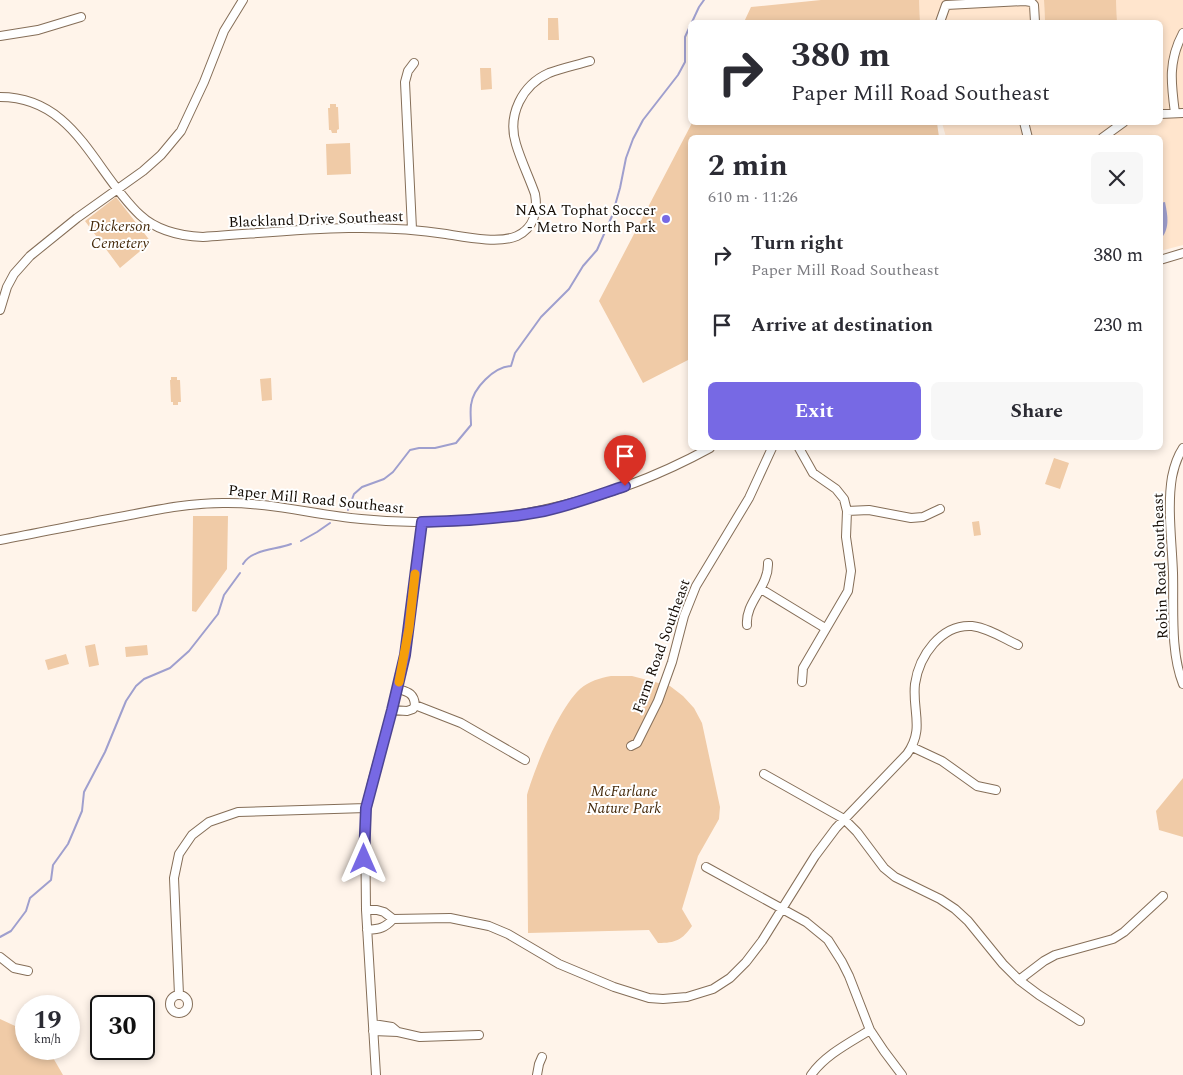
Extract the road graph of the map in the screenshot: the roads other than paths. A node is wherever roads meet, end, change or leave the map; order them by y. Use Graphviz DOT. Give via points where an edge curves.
graph roads {
  1 [pos="243,0"];
  2 [pos="81,17"];
  3 [pos="941,20"];
  4 [pos="1036,20"];
  5 [pos="1183,33"];
  6 [pos="0,36"];
  7 [pos="590,61"];
  8 [pos="414,63"];
  9 [pos="0,97"];
  10 [pos="1179,113"];
  11 [pos="1163,114"];
  12 [pos="1120,125"];
  13 [pos="1106,135"];
  14 [pos="118,188"];
  15 [pos="412,229"];
  16 [pos="1183,254"];
  17 [pos="1163,259"];
  18 [pos="0,310"];
  19 [pos="1183,448"];
  20 [pos="706,450"];
  21 [pos="771,450"];
  22 [pos="800,450"];
  23 [pos="940,509"];
  24 [pos="848,511"];
  25 [pos="422,522"];
  26 [pos="0,540"];
  27 [pos="768,563"];
  28 [pos="761,590"];
  29 [pos="965,617"];
  30 [pos="747,625"];
  31 [pos="966,626"];
  32 [pos="825,628"];
  33 [pos="1018,645"];
  34 [pos="802,682"];
  35 [pos="1183,684"];
  36 [pos="398,689"];
  37 [pos="416,705"];
  38 [pos="392,710"];
  39 [pos="631,746"];
  40 [pos="912,748"];
  41 [pos="525,760"];
  42 [pos="764,774"];
  43 [pos="996,790"];
  44 [pos="366,808"];
  45 [pos="844,819"];
  46 [pos="706,867"];
  47 [pos="1163,896"];
  48 [pos="782,909"];
  49 [pos="366,910"];
  50 [pos="393,919"];
  51 [pos="367,930"];
  52 [pos="0,957"];
  53 [pos="28,971"];
  54 [pos="1019,980"];
  55 [pos="179,995"];
  56 [pos="1080,1020"];
  57 [pos="373,1028"];
  58 [pos="870,1030"];
  59 [pos="479,1035"];
  60 [pos="542,1057"];
  61 [pos="376,1075"];
  62 [pos="537,1075"];
  63 [pos="811,1075"];
  64 [pos="902,1075"];
  1 -- 14 [label="street" via="224,31 181,131 161,155"];
  2 -- 6 [label="street" via="38,30"];
  3 -- 4 [label="street" via="946,5 1025,1 1034,6"];
  5 -- 10 [label="street" via="1172,66"];
  7 -- 15 [label="street, Blackland Drive Southeast" via="543,77 529,86 516,107 515,142 537,202 529,227 516,236 499,239"];
  8 -- 15 [label="street" via="405,82"];
  9 -- 14 [label="street, Blackland Drive Southeast" via="20,98 60,117"];
  10 -- 11 [label="street"];
  12 -- 13 [label="street"];
  14 -- 15 [label="street, Blackland Drive Southeast" via="141,216 154,225 189,237 392,227"];
  14 -- 18 [label="street" via="30,256 14,274"];
  16 -- 17 [label="street"];
  19 -- 35 [label="street, Robin Road Southeast" via="1172,477 1171,507 1176,649"];
  20 -- 25 [label="street, Paper Mill Road Southeast" via="635,483 546,511 487,519"];
  21 -- 39 [label="street, Farm Road Southeast" via="749,498 696,586 658,701 637,742"];
  22 -- 24 [label="street" via="813,473 840,493"];
  23 -- 24 [label="street" via="924,517 911,518 869,510"];
  24 -- 32 [label="street" via="846,537 850,585"];
  25 -- 26 [label="street, Paper Mill Road Southeast" via="361,519 212,503"];
  25 -- 36 [label="street"];
  27 -- 28 [label="street" via="768,575"];
  28 -- 30 [label="street" via="748,611"];
  28 -- 32 [label="street"];
  29 -- 31 [label="street"];
  31 -- 33 [label="street" via="988,630"];
  31 -- 40 [label="street" via="936,640 921,666 915,682 918,724"];
  32 -- 34 [label="street" via="803,668"];
  36 -- 37 [label="street" via="411,694"];
  36 -- 38 [label="street"];
  37 -- 38 [label="street" via="407,711"];
  37 -- 41 [label="street" via="461,723"];
  38 -- 44 [label="street"];
  40 -- 43 [label="street" via="942,761 977,786"];
  40 -- 45 [label="street"];
  42 -- 45 [label="street"];
  44 -- 49 [label="street"];
  44 -- 55 [label="street" via="238,812 215,819 192,835 179,854 174,878"];
  45 -- 48 [label="street" via="815,856"];
  45 -- 54 [label="street" via="884,868 955,910"];
  46 -- 48 [label="street"];
  47 -- 54 [label="street" via="1113,939 1055,955"];
  48 -- 50 [label="street" via="746,962 730,978 701,993 663,999 635,994 594,979 489,926 450,918"];
  48 -- 58 [label="street" via="819,931 835,950"];
  49 -- 50 [label="street" via="384,912"];
  49 -- 51 [label="street"];
  50 -- 51 [label="street" via="379,930"];
  51 -- 57 [label="street"];
  52 -- 53 [label="street" via="14,968"];
  54 -- 56 [label="street"];
  57 -- 59 [label="street" via="420,1037"];
  57 -- 61 [label="street"];
  58 -- 63 [label="street" via="832,1054"];
  58 -- 64 [label="street"];
  60 -- 62 [label="street"];
}
